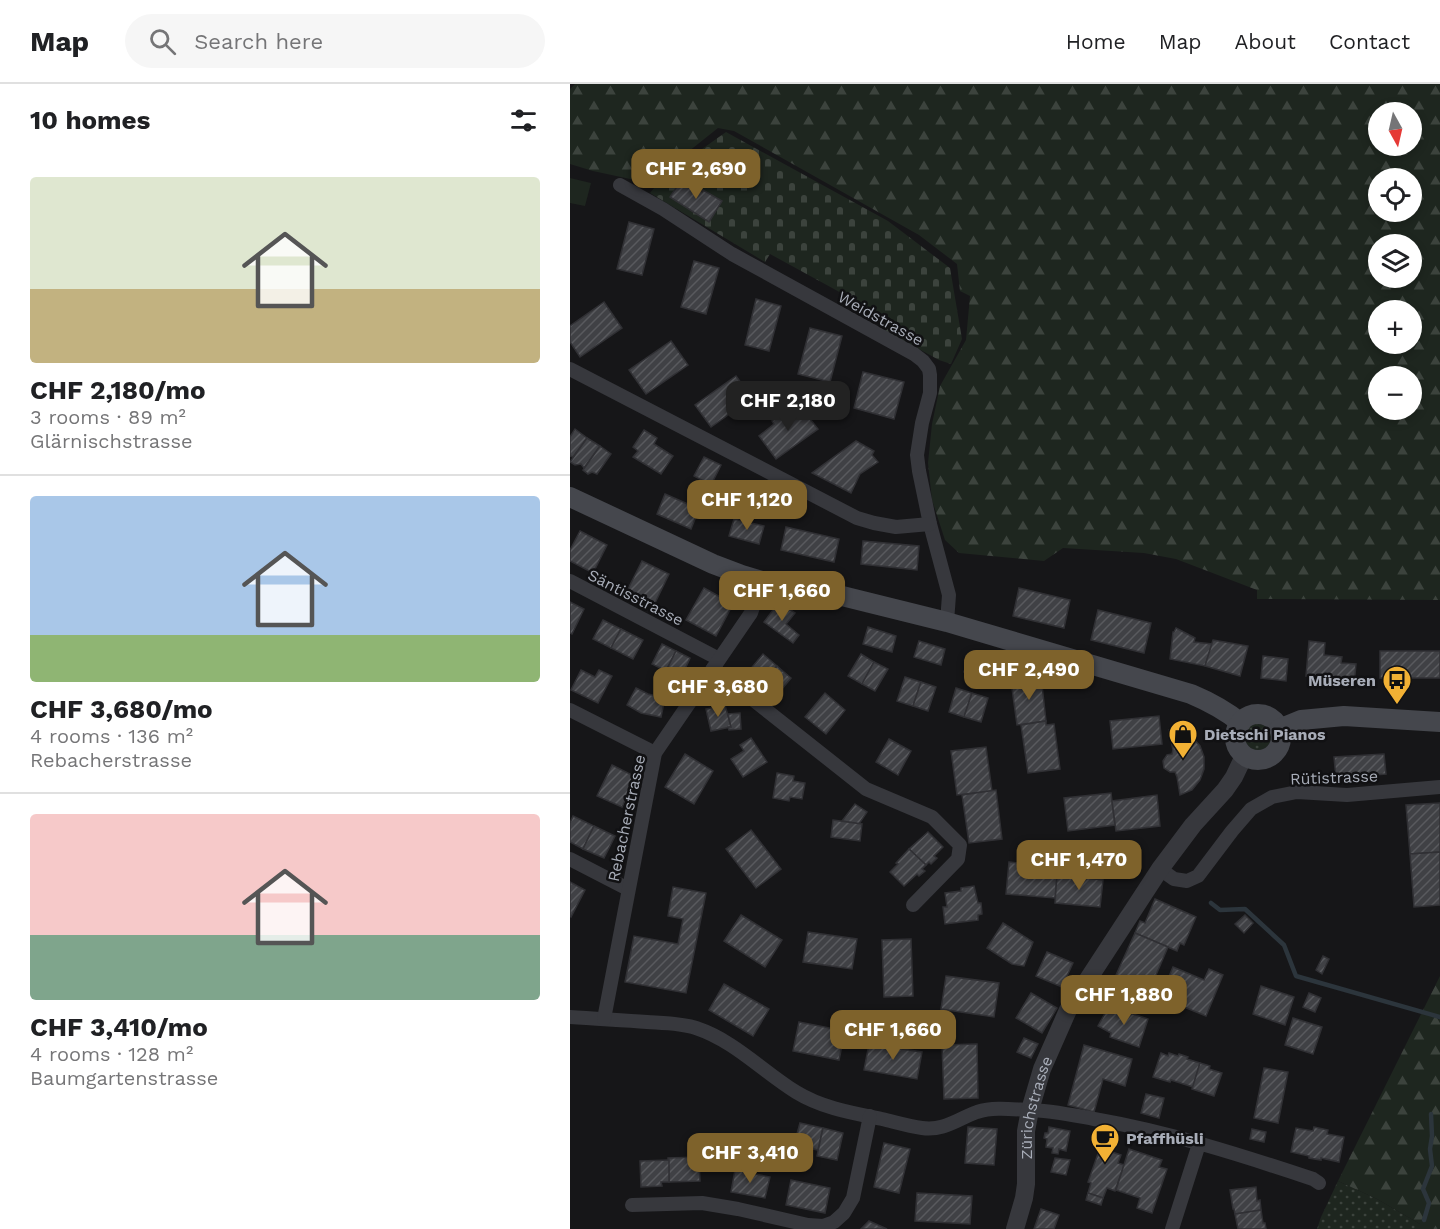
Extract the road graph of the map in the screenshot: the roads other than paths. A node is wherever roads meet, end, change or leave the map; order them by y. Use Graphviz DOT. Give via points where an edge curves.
graph roads {
  1 [pos="620,185"];
  2 [pos="570,369"];
  3 [pos="570,497"];
  4 [pos="930,524"];
  5 [pos="570,581"];
  6 [pos="762,581"];
  7 [pos="947,622"];
  8 [pos="716,663"];
  9 [pos="570,710"];
  10 [pos="1241,723"];
  11 [pos="1440,723"];
  12 [pos="1279,729"];
  13 [pos="655,753"];
  14 [pos="1244,756"];
  15 [pos="1440,787"];
  16 [pos="570,859"];
  17 [pos="1160,869"];
  18 [pos="628,889"];
  19 [pos="913,905"];
  20 [pos="570,1017"];
  21 [pos="604,1019"];
  22 [pos="1030,1110"];
  23 [pos="870,1116"];
  24 [pos="1199,1144"];
  25 [pos="1319,1183"];
  26 [pos="632,1205"];
  27 [pos="1015,1229"];
  28 [pos="1172,1229"];
  1 -- 4 [label="street, Weidstrasse" via="732,254 923,361 930,369 931,384 917,455"];
  2 -- 4 [label="street" via="857,518 896,526"];
  3 -- 6 [label="main road" via="713,564"];
  4 -- 7 [label="street, Weidstrasse" via="950,595"];
  5 -- 8 [label="street, Säntisstrasse"];
  6 -- 7 [label="main road" via="826,592"];
  6 -- 8 [label="street, Rebacherstrasse" via="751,613"];
  7 -- 10 [label="main road" via="1191,694"];
  8 -- 13 [label="street, Rebacherstrasse"];
  8 -- 19 [label="street, Säntisstrasse" via="866,789 932,817 960,845 958,859"];
  9 -- 13 [label="street"];
  10 -- 12 [label="main road" via="1250,716 1262,715 1273,720"];
  10 -- 14 [label="main road" via="1235,740"];
  11 -- 12 [label="main road" via="1344,716 1301,720"];
  12 -- 14 [label="main road" via="1280,744 1272,756 1258,760"];
  13 -- 18 [label="street, Rebacherstrasse"];
  14 -- 17 [label="street, Zürichstrasse" via="1225,790 1192,825"];
  15 -- 17 [label="street, Rütistrasse" via="1347,795 1297,792 1272,797 1251,808 1198,876 1174,879"];
  16 -- 18 [label="street"];
  17 -- 22 [label="street, Zürichstrasse" via="1068,1010 1042,1069"];
  18 -- 21 [label="street, Rebacherstrasse"];
  20 -- 21 [label="street"];
  21 -- 23 [label="street" via="694,1027 718,1037 802,1095 839,1110"];
  22 -- 23 [label="street" via="994,1109 942,1127 923,1128"];
  22 -- 24 [label="street" via="1135,1126"];
  22 -- 27 [label="street, Zürichstrasse" via="1025,1191"];
  23 -- 26 [label="street" via="853,1198 834,1222 808,1225 702,1203"];
  24 -- 25 [label="street"];
  24 -- 28 [label="street"];
}
